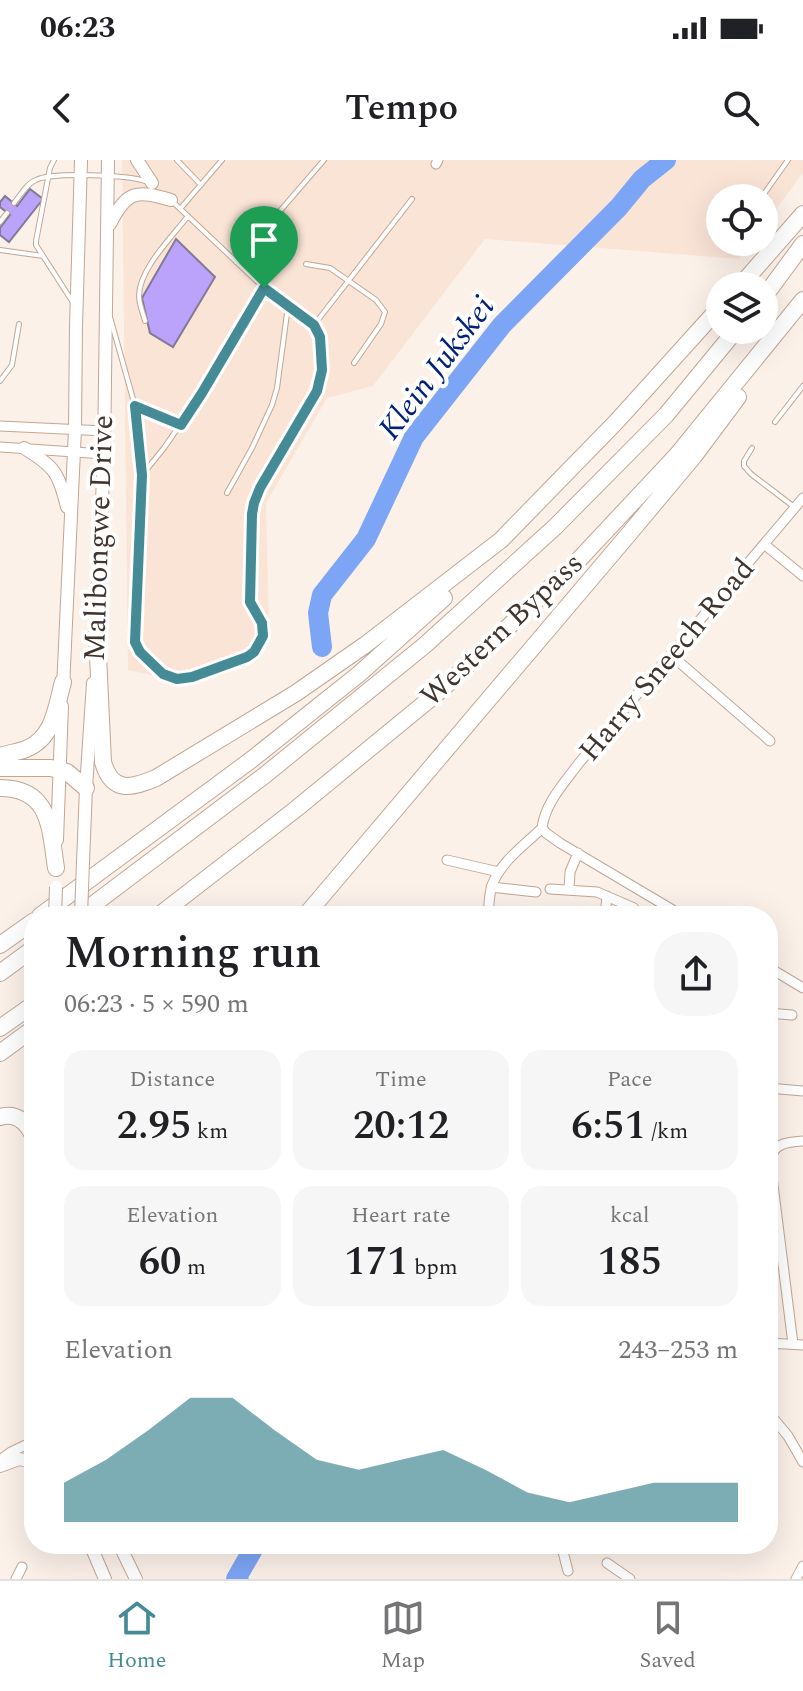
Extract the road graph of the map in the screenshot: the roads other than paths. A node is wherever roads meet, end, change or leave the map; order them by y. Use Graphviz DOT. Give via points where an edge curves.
graph roads {
  1 [pos="54,160"];
  2 [pos="81,160"];
  3 [pos="108,160"];
  4 [pos="137,160"];
  5 [pos="177,160"];
  6 [pos="222,160"];
  7 [pos="324,160"];
  8 [pos="788,160"];
  9 [pos="81,176"];
  10 [pos="108,176"];
  11 [pos="49,177"];
  12 [pos="152,183"];
  13 [pos="771,184"];
  14 [pos="201,185"];
  15 [pos="412,199"];
  16 [pos="14,203"];
  17 [pos="176,205"];
  18 [pos="7,213"];
  19 [pos="803,214"];
  20 [pos="188,216"];
  21 [pos="0,222"];
  22 [pos="107,229"];
  23 [pos="803,244"];
  24 [pos="0,250"];
  25 [pos="43,256"];
  26 [pos="236,262"];
  27 [pos="306,264"];
  28 [pos="752,272"];
  29 [pos="778,278"];
  30 [pos="349,280"];
  31 [pos="264,288"];
  32 [pos="803,300"];
  33 [pos="106,303"];
  34 [pos="288,306"];
  35 [pos="76,308"];
  36 [pos="803,308"];
  37 [pos="145,321"];
  38 [pos="706,322"];
  39 [pos="19,324"];
  40 [pos="314,325"];
  41 [pos="724,344"];
  42 [pos="354,363"];
  43 [pos="0,381"];
  44 [pos="803,386"];
  45 [pos="135,406"];
  46 [pos="775,422"];
  47 [pos="181,425"];
  48 [pos="0,426"];
  49 [pos="75,429"];
  50 [pos="105,431"];
  51 [pos="0,447"];
  52 [pos="24,448"];
  53 [pos="752,448"];
  54 [pos="74,451"];
  55 [pos="104,454"];
  56 [pos="142,475"];
  57 [pos="227,493"];
  58 [pos="803,498"];
  59 [pos="795,508"];
  60 [pos="70,521"];
  61 [pos="501,540"];
  62 [pos="764,544"];
  63 [pos="803,576"];
  64 [pos="97,634"];
  65 [pos="671,655"];
  66 [pos="63,682"];
  67 [pos="770,741"];
  68 [pos="0,756"];
  69 [pos="0,768"];
  70 [pos="59,770"];
  71 [pos="0,788"];
  72 [pos="86,788"];
  73 [pos="542,828"];
  74 [pos="578,853"];
  75 [pos="447,860"];
  76 [pos="56,868"];
  77 [pos="499,872"];
  78 [pos="491,887"];
  79 [pos="550,889"];
  80 [pos="569,889"];
  81 [pos="536,892"];
  82 [pos="607,896"];
  83 [pos="54,906"];
  84 [pos="55,906"];
  85 [pos="81,906"];
  86 [pos="93,906"];
  87 [pos="171,906"];
  88 [pos="313,906"];
  89 [pos="489,906"];
  90 [pos="606,906"];
  91 [pos="630,906"];
  92 [pos="666,906"];
  93 [pos="24,928"];
  94 [pos="0,945"];
  95 [pos="24,955"];
  96 [pos="0,973"];
  97 [pos="778,973"];
  98 [pos="803,988"];
  99 [pos="24,1011"];
  100 [pos="778,1014"];
  101 [pos="792,1015"];
  102 [pos="0,1028"];
  103 [pos="24,1035"];
  104 [pos="0,1053"];
  105 [pos="778,1089"];
  106 [pos="803,1091"];
  107 [pos="0,1117"];
  108 [pos="24,1124"];
  109 [pos="803,1141"];
  110 [pos="778,1146"];
  111 [pos="778,1213"];
  112 [pos="778,1343"];
  113 [pos="798,1344"];
  114 [pos="778,1424"];
  115 [pos="24,1446"];
  116 [pos="0,1460"];
  117 [pos="24,1460"];
  118 [pos="803,1462"];
  119 [pos="0,1466"];
  120 [pos="94,1554"];
  121 [pos="124,1554"];
  122 [pos="564,1554"];
  123 [pos="607,1563"];
  124 [pos="803,1566"];
  125 [pos="22,1567"];
  126 [pos="568,1571"];
  127 [pos="16,1579"];
  128 [pos="105,1579"];
  129 [pos="136,1579"];
  130 [pos="630,1579"];
  131 [pos="796,1579"];
  1 -- 11 [label="lane"];
  2 -- 9 [label="main road, Malibongwe Drive"];
  3 -- 10 [label="main road, Malibongwe Drive"];
  4 -- 12 [label="main road"];
  5 -- 14 [label="lane"];
  6 -- 14 [label="lane"];
  7 -- 26 [label="lane"];
  8 -- 13 [label="lane"];
  9 -- 10 [label="lane"];
  9 -- 11 [label="lane"];
  9 -- 35 [label="main road, Malibongwe Drive"];
  10 -- 12 [label="lane"];
  10 -- 22 [label="main road, Malibongwe Drive"];
  11 -- 16 [label="lane" via="30,184"];
  11 -- 25 [label="lane" via="36,236"];
  12 -- 17 [label="lane"];
  14 -- 17 [label="lane"];
  15 -- 30 [label="lane"];
  17 -- 20 [label="lane"];
  17 -- 22 [label="main road" via="137,194 117,210"];
  18 -- 21 [label="lane"];
  19 -- 28 [label="highway"];
  20 -- 26 [label="lane"];
  20 -- 37 [label="lane" via="142,280 139,297"];
  22 -- 33 [label="main road, Malibongwe Drive"];
  23 -- 29 [label="highway"];
  24 -- 25 [label="lane"];
  25 -- 35 [label="lane"];
  26 -- 31 [label="lane"];
  27 -- 30 [label="lane" via="330,268"];
  30 -- 40 [label="lane"];
  30 -- 42 [label="lane" via="385,312"];
  31 -- 34 [label="lane"];
  31 -- 47 [label="lane"];
  32 -- 87 [label="highway, Western Bypass" via="677,455 572,567 442,689"];
  33 -- 45 [label="lane"];
  33 -- 50 [label="main road, Malibongwe Drive"];
  34 -- 40 [label="lane"];
  34 -- 57 [label="lane" via="272,405"];
  35 -- 49 [label="main road, Malibongwe Drive"];
  36 -- 88 [label="highway" via="694,456"];
  38 -- 61 [label="highway"];
  39 -- 43 [label="lane" via="12,365"];
  40 -- 56 [label="lane" via="320,337 317,391 254,503 250,602 263,636 247,657 177,679 163,674 140,652 135,624"];
  41 -- 86 [label="highway, Western Bypass" via="666,415 555,527 425,645"];
  44 -- 46 [label="lane"];
  45 -- 47 [label="lane"];
  45 -- 56 [label="lane"];
  47 -- 56 [label="lane"];
  48 -- 49 [label="street"];
  49 -- 50 [label="street"];
  49 -- 54 [label="main road, Malibongwe Drive"];
  50 -- 55 [label="main road, Malibongwe Drive"];
  51 -- 52 [label="street"];
  52 -- 54 [label="street"];
  52 -- 60 [label="main road" via="55,471"];
  53 -- 59 [label="lane" via="744,466"];
  54 -- 55 [label="street"];
  54 -- 60 [label="main road, Malibongwe Drive"];
  55 -- 64 [label="main road, Malibongwe Drive"];
  58 -- 59 [label="street, Harry Sneech Road"];
  59 -- 62 [label="street, Harry Sneech Road"];
  60 -- 66 [label="main road, Malibongwe Drive"];
  61 -- 64 [label="highway" via="296,693 138,786 112,780 103,762"];
  61 -- 83 [label="highway" via="359,674"];
  62 -- 63 [label="street"];
  62 -- 65 [label="street, Harry Sneech Road"];
  64 -- 72 [label="main road, Malibongwe Drive"];
  65 -- 67 [label="street"];
  65 -- 73 [label="street, Harry Sneech Road" via="579,763 548,807"];
  66 -- 68 [label="highway" via="45,737"];
  66 -- 70 [label="main road, Malibongwe Drive"];
  69 -- 70 [label="highway"];
  70 -- 72 [label="highway"];
  70 -- 76 [label="main road, Malibongwe Drive"];
  71 -- 76 [label="highway" via="16,788 38,801 47,819"];
  72 -- 85 [label="main road, Malibongwe Drive, bridge"];
  73 -- 74 [label="street"];
  73 -- 77 [label="street"];
  74 -- 80 [label="street"];
  74 -- 92 [label="street"];
  75 -- 77 [label="street"];
  76 -- 84 [label="main road, Malibongwe Drive, bridge"];
  77 -- 78 [label="street"];
  78 -- 81 [label="street"];
  78 -- 89 [label="street"];
  79 -- 80 [label="street"];
  80 -- 82 [label="street"];
  82 -- 90 [label="street"];
  82 -- 91 [label="street"];
  93 -- 94 [label="highway"];
  95 -- 96 [label="highway"];
  97 -- 98 [label="street"];
  99 -- 102 [label="highway"];
  100 -- 101 [label="street"];
  103 -- 104 [label="highway"];
  105 -- 106 [label="street"];
  107 -- 108 [label="highway" via="15,1116"];
  109 -- 110 [label="street"];
  111 -- 113 [label="street"];
  112 -- 113 [label="street"];
  114 -- 118 [label="street"];
  115 -- 116 [label="street"];
  117 -- 119 [label="main road"];
  120 -- 128 [label="main road"];
  121 -- 129 [label="main road"];
  122 -- 126 [label="street"];
  123 -- 130 [label="street"];
  124 -- 131 [label="street"];
  125 -- 127 [label="street"];
}
